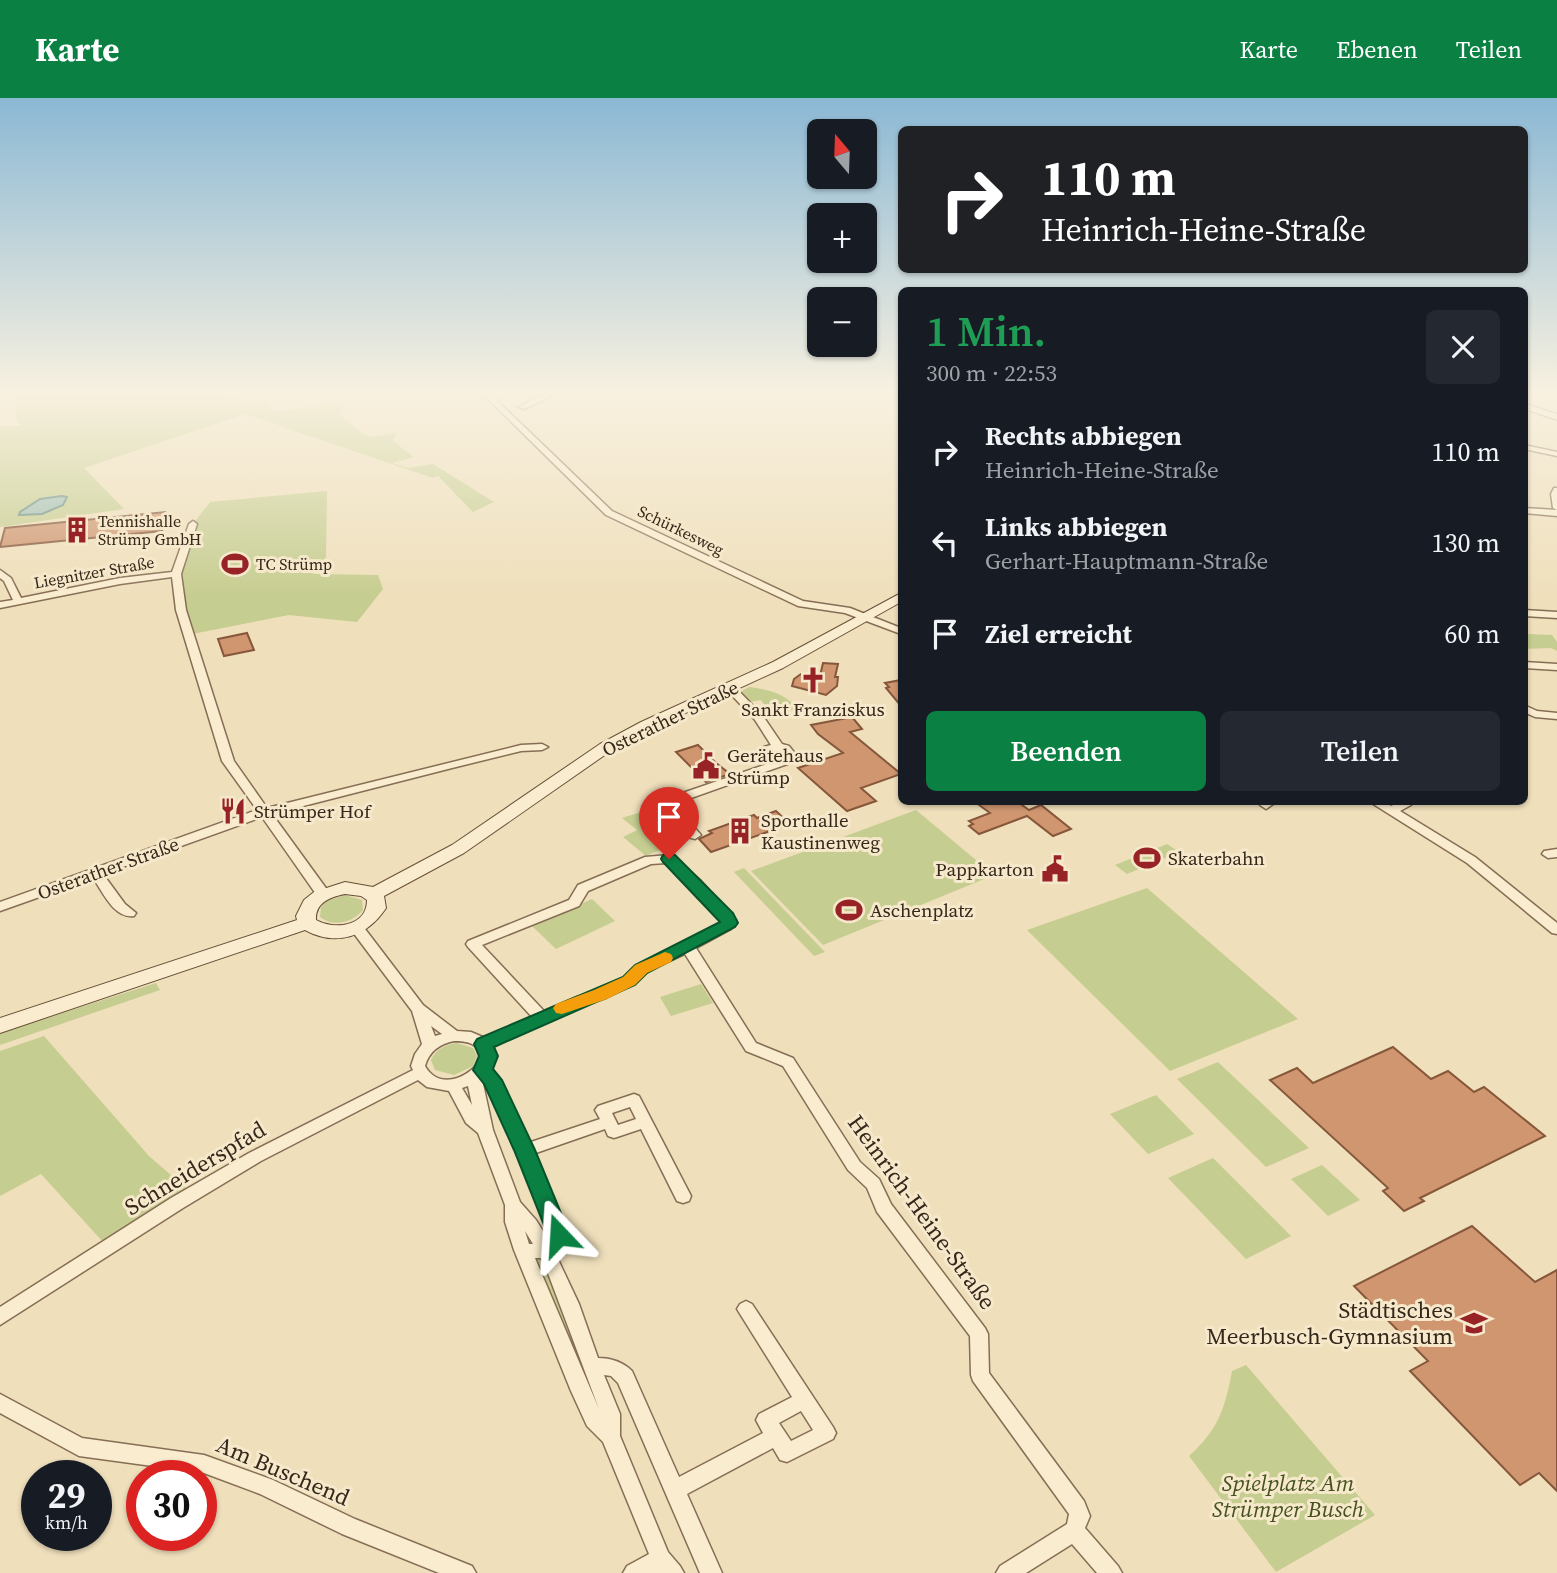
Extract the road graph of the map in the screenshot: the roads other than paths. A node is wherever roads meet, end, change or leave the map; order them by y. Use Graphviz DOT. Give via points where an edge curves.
graph roads {
  1 [pos="554,459"];
  2 [pos="1557,490"];
  3 [pos="1528,510"];
  4 [pos="1557,511"];
  5 [pos="193,524"];
  6 [pos="0,573"];
  7 [pos="176,574"];
  8 [pos="898,599"];
  9 [pos="18,601"];
  10 [pos="0,606"];
  11 [pos="1528,613"];
  12 [pos="1557,615"];
  13 [pos="866,617"];
  14 [pos="898,630"];
  15 [pos="1528,665"];
  16 [pos="1557,667"];
  17 [pos="730,688"];
  18 [pos="1528,710"];
  19 [pos="1557,716"];
  20 [pos="542,747"];
  21 [pos="1382,805"];
  22 [pos="1401,805"];
  23 [pos="1392,810"];
  24 [pos="264,813"];
  25 [pos="695,835"];
  26 [pos="96,873"];
  27 [pos="323,894"];
  28 [pos="373,894"];
  29 [pos="0,907"];
  30 [pos="129,913"];
  31 [pos="307,923"];
  32 [pos="357,928"];
  33 [pos="1557,930"];
  34 [pos="688,947"];
  35 [pos="418,1009"];
  36 [pos="541,1017"];
  37 [pos="0,1026"];
  38 [pos="454,1036"];
  39 [pos="484,1044"];
  40 [pos="430,1045"];
  41 [pos="420,1073"];
  42 [pos="478,1074"];
  43 [pos="453,1085"];
  44 [pos="609,1122"];
  45 [pos="645,1122"];
  46 [pos="485,1130"];
  47 [pos="525,1150"];
  48 [pos="683,1196"];
  49 [pos="513,1205"];
  50 [pos="523,1250"];
  51 [pos="544,1250"];
  52 [pos="746,1309"];
  53 [pos="0,1317"];
  54 [pos="592,1367"];
  55 [pos="804,1400"];
  56 [pos="0,1403"];
  57 [pos="610,1436"];
  58 [pos="776,1436"];
  59 [pos="675,1490"];
  60 [pos="1074,1531"];
  61 [pos="665,1568"];
  62 [pos="465,1573"];
  63 [pos="634,1573"];
  64 [pos="711,1573"];
  65 [pos="1007,1573"];
  66 [pos="1111,1573"];
  1 -- 13 [label="street, Schürkesweg" via="610,513 801,604"];
  2 -- 4 [label="street"];
  3 -- 4 [label="street"];
  5 -- 7 [label="street"];
  6 -- 9 [label="street, Liegnitzer Straße"];
  7 -- 9 [label="street, Liegnitzer Straße"];
  7 -- 24 [label="street" via="182,615 228,761"];
  8 -- 13 [label="main road, Osterather Straße"];
  9 -- 10 [label="street, Liegnitzer Straße"];
  11 -- 12 [label="street"];
  13 -- 14 [label="street, Schürkesweg"];
  13 -- 17 [label="main road, Osterather Straße"];
  15 -- 16 [label="street"];
  17 -- 25 [label="street" via="760,718 778,747 791,756 672,801 673,812"];
  17 -- 28 [label="main road, Osterather Straße" via="606,747 458,849"];
  18 -- 19 [label="street"];
  20 -- 24 [label="street, Osterather Straße" via="474,759"];
  21 -- 23 [label="street"];
  22 -- 23 [label="street"];
  23 -- 33 [label="street" via="1471,860"];
  24 -- 26 [label="street, Osterather Straße"];
  24 -- 27 [label="street"];
  26 -- 29 [label="street, Osterather Straße"];
  26 -- 30 [label="street"];
  27 -- 28 [label="main road" via="345,888"];
  27 -- 31 [label="main road" via="307,908"];
  28 -- 32 [label="main road" via="378,900 376,914"];
  31 -- 32 [label="main road" via="322,932"];
  31 -- 37 [label="main road"];
  32 -- 35 [label="street"];
  34 -- 36 [label="street" via="601,995"];
  34 -- 36 [label="street" via="729,923 669,859 649,860 583,888 574,903 473,944"];
  34 -- 60 [label="street, Heinrich-Heine-Straße" via="751,1046 788,1062 854,1166 868,1175 879,1191 883,1208 979,1334 980,1375 1077,1508 1080,1516"];
  35 -- 38 [label="street"];
  35 -- 40 [label="street"];
  36 -- 39 [label="street"];
  38 -- 39 [label="street"];
  38 -- 40 [label="street"];
  39 -- 42 [label="street" via="489,1056"];
  40 -- 41 [label="street" via="419,1059"];
  41 -- 43 [label="street" via="433,1083"];
  41 -- 53 [label="street, Schneiderspfad" via="244,1163"];
  42 -- 43 [label="street"];
  42 -- 46 [label="street"];
  42 -- 47 [label="street" via="492,1080"];
  43 -- 46 [label="street" via="472,1119"];
  44 -- 45 [label="street" via="614,1132"];
  44 -- 45 [label="street" via="603,1110 635,1100"];
  44 -- 47 [label="street"];
  45 -- 48 [label="street"];
  46 -- 49 [label="street"];
  47 -- 51 [label="street" via="559,1230 556,1242"];
  49 -- 50 [label="street" via="513,1222"];
  49 -- 51 [label="street" via="526,1217"];
  50 -- 51 [label="street"];
  50 -- 57 [label="street" via="594,1420"];
  51 -- 54 [label="street"];
  52 -- 55 [label="street"];
  54 -- 57 [label="street" via="610,1414"];
  54 -- 59 [label="street" via="620,1371"];
  55 -- 58 [label="street" via="766,1420"];
  55 -- 58 [label="street" via="826,1433 787,1453"];
  56 -- 62 [label="street, Am Buschend" via="79,1447 204,1464"];
  57 -- 61 [label="street"];
  58 -- 59 [label="street"];
  59 -- 64 [label="street"];
  60 -- 65 [label="street"];
  60 -- 66 [label="street"];
  61 -- 63 [label="street"];
}
